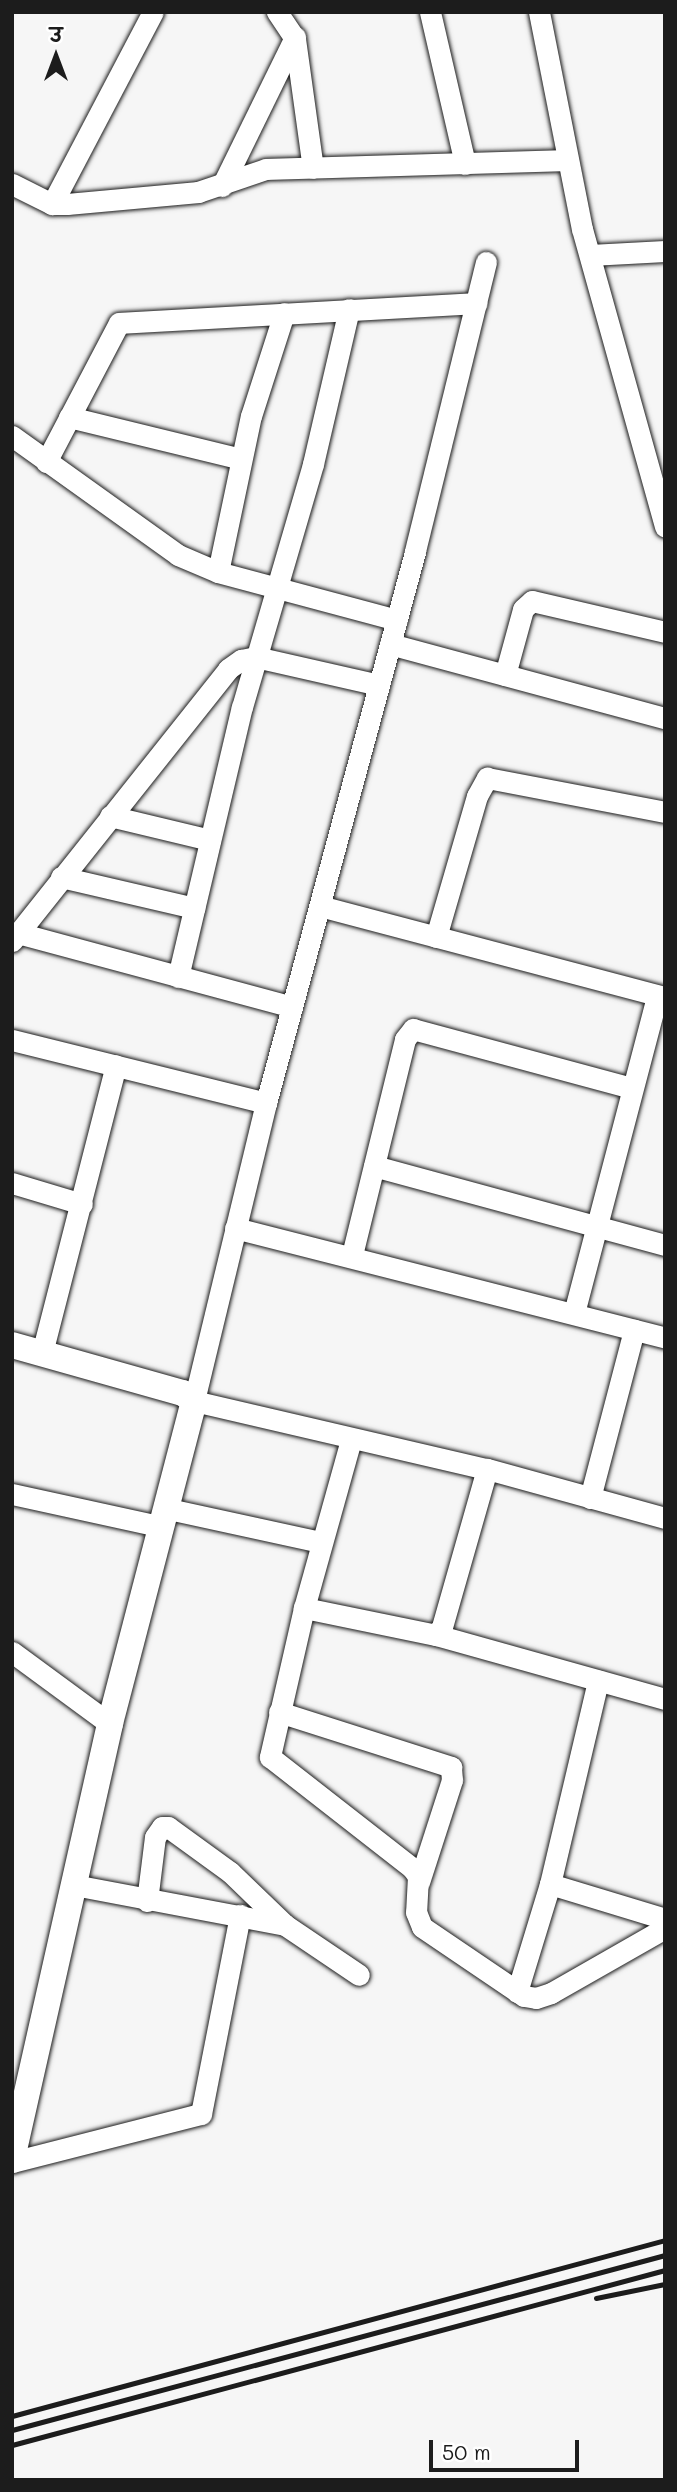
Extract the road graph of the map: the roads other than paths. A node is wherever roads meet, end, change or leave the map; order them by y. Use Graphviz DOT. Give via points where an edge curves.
graph roads {
  1 [pos="153,12"];
  2 [pos="277,12"];
  3 [pos="430,12"];
  4 [pos="539,12"];
  5 [pos="295,37"];
  6 [pos="566,160"];
  7 [pos="466,164"];
  8 [pos="313,168"];
  9 [pos="12,184"];
  10 [pos="222,186"];
  11 [pos="52,204"];
  12 [pos="665,251"];
  13 [pos="590,255"];
  14 [pos="486,262"];
  15 [pos="476,303"];
  16 [pos="349,309"];
  17 [pos="284,313"];
  18 [pos="69,417"];
  19 [pos="12,436"];
  20 [pos="241,459"];
  21 [pos="46,462"];
  22 [pos="665,527"];
  23 [pos="218,572"];
  24 [pos="276,587"];
  25 [pos="397,620"];
  26 [pos="665,632"];
  27 [pos="390,644"];
  28 [pos="256,657"];
  29 [pos="505,674"];
  30 [pos="379,685"];
  31 [pos="665,718"];
  32 [pos="665,812"];
  33 [pos="110,816"];
  34 [pos="210,840"];
  35 [pos="61,877"];
  36 [pos="320,906"];
  37 [pos="194,908"];
  38 [pos="15,937"];
  39 [pos="436,937"];
  40 [pos="178,977"];
  41 [pos="661,996"];
  42 [pos="292,1007"];
  43 [pos="12,1040"];
  44 [pos="116,1065"];
  45 [pos="631,1088"];
  46 [pos="266,1103"];
  47 [pos="374,1166"];
  48 [pos="12,1183"];
  49 [pos="82,1204"];
  50 [pos="593,1226"];
  51 [pos="235,1228"];
  52 [pos="665,1245"];
  53 [pos="352,1255"];
  54 [pos="574,1313"];
  55 [pos="634,1330"];
  56 [pos="665,1338"];
  57 [pos="12,1345"];
  58 [pos="42,1353"];
  59 [pos="194,1401"];
  60 [pos="351,1440"];
  61 [pos="487,1469"];
  62 [pos="12,1494"];
  63 [pos="590,1498"];
  64 [pos="162,1517"];
  65 [pos="665,1518"];
  66 [pos="320,1542"];
  67 [pos="304,1608"];
  68 [pos="436,1635"];
  69 [pos="12,1652"];
  70 [pos="598,1681"];
  71 [pos="665,1699"];
  72 [pos="279,1712"];
  73 [pos="110,1724"];
  74 [pos="419,1882"];
  75 [pos="550,1884"];
  76 [pos="74,1885"];
  77 [pos="147,1900"];
  78 [pos="240,1915"];
  79 [pos="665,1919"];
  80 [pos="285,1925"];
  81 [pos="665,1928"];
  82 [pos="359,1975"];
  83 [pos="517,1992"];
  84 [pos="12,2161"];
  1 -- 11 [label="street"];
  2 -- 5 [label="street"];
  3 -- 7 [label="street"];
  4 -- 6 [label="street"];
  5 -- 8 [label="street"];
  5 -- 10 [label="street"];
  6 -- 7 [label="street"];
  6 -- 13 [label="street"];
  7 -- 8 [label="street"];
  8 -- 10 [label="street" via="266,169"];
  9 -- 11 [label="street"];
  10 -- 11 [label="street"];
  12 -- 13 [label="street"];
  13 -- 22 [label="street"];
  14 -- 15 [label="street"];
  15 -- 16 [label="street"];
  15 -- 25 [label="street"];
  16 -- 17 [label="street"];
  16 -- 24 [label="street" via="313,464"];
  17 -- 18 [label="street" via="119,323"];
  17 -- 20 [label="street"];
  18 -- 20 [label="street"];
  18 -- 21 [label="street"];
  19 -- 21 [label="street"];
  20 -- 23 [label="street"];
  21 -- 23 [label="street" via="160,544"];
  23 -- 24 [label="street"];
  24 -- 25 [label="street"];
  24 -- 28 [label="street"];
  25 -- 27 [label="street"];
  26 -- 29 [label="street" via="532,601 523,609"];
  27 -- 29 [label="street"];
  27 -- 30 [label="street"];
  28 -- 30 [label="street"];
  28 -- 33 [label="street" via="228,669"];
  28 -- 34 [label="street"];
  29 -- 31 [label="street"];
  30 -- 36 [label="street"];
  32 -- 39 [label="street" via="487,778 477,796"];
  33 -- 34 [label="street"];
  33 -- 35 [label="street"];
  34 -- 37 [label="street"];
  35 -- 37 [label="street"];
  35 -- 38 [label="street"];
  36 -- 39 [label="street"];
  36 -- 42 [label="street"];
  37 -- 40 [label="street"];
  38 -- 40 [label="street"];
  39 -- 41 [label="street"];
  40 -- 42 [label="street"];
  41 -- 45 [label="street"];
  42 -- 46 [label="street"];
  43 -- 44 [label="street"];
  44 -- 46 [label="street"];
  44 -- 49 [label="street"];
  45 -- 47 [label="street" via="413,1029 405,1040"];
  45 -- 50 [label="street"];
  46 -- 51 [label="street"];
  47 -- 50 [label="street"];
  47 -- 53 [label="street"];
  48 -- 49 [label="street"];
  49 -- 58 [label="street"];
  50 -- 52 [label="street"];
  50 -- 54 [label="street"];
  51 -- 53 [label="street"];
  51 -- 59 [label="street"];
  53 -- 54 [label="street"];
  54 -- 55 [label="street"];
  55 -- 56 [label="street"];
  55 -- 63 [label="street"];
  57 -- 58 [label="street"];
  58 -- 59 [label="street" via="183,1393"];
  59 -- 60 [label="street"];
  59 -- 64 [label="street"];
  60 -- 61 [label="street"];
  60 -- 66 [label="street"];
  61 -- 63 [label="street"];
  61 -- 68 [label="street" via="442,1628"];
  62 -- 64 [label="street"];
  63 -- 65 [label="street"];
  64 -- 66 [label="street"];
  64 -- 73 [label="street"];
  66 -- 67 [label="street"];
  67 -- 68 [label="street"];
  67 -- 72 [label="street"];
  68 -- 70 [label="street"];
  69 -- 73 [label="street"];
  70 -- 71 [label="street"];
  70 -- 75 [label="street"];
  72 -- 74 [label="street" via="270,1749 276,1765 412,1868"];
  72 -- 74 [label="street" via="451,1767 449,1793"];
  73 -- 76 [label="street"];
  74 -- 83 [label="street" via="416,1912 422,1927"];
  75 -- 79 [label="street"];
  75 -- 83 [label="street"];
  76 -- 77 [label="street"];
  76 -- 84 [label="street"];
  77 -- 78 [label="street"];
  77 -- 80 [label="street" via="155,1838 162,1827 168,1827 230,1872"];
  78 -- 80 [label="street"];
  78 -- 84 [label="street" via="201,2113"];
  80 -- 82 [label="street"];
  81 -- 83 [label="street" via="551,1993 536,1998"];
}
